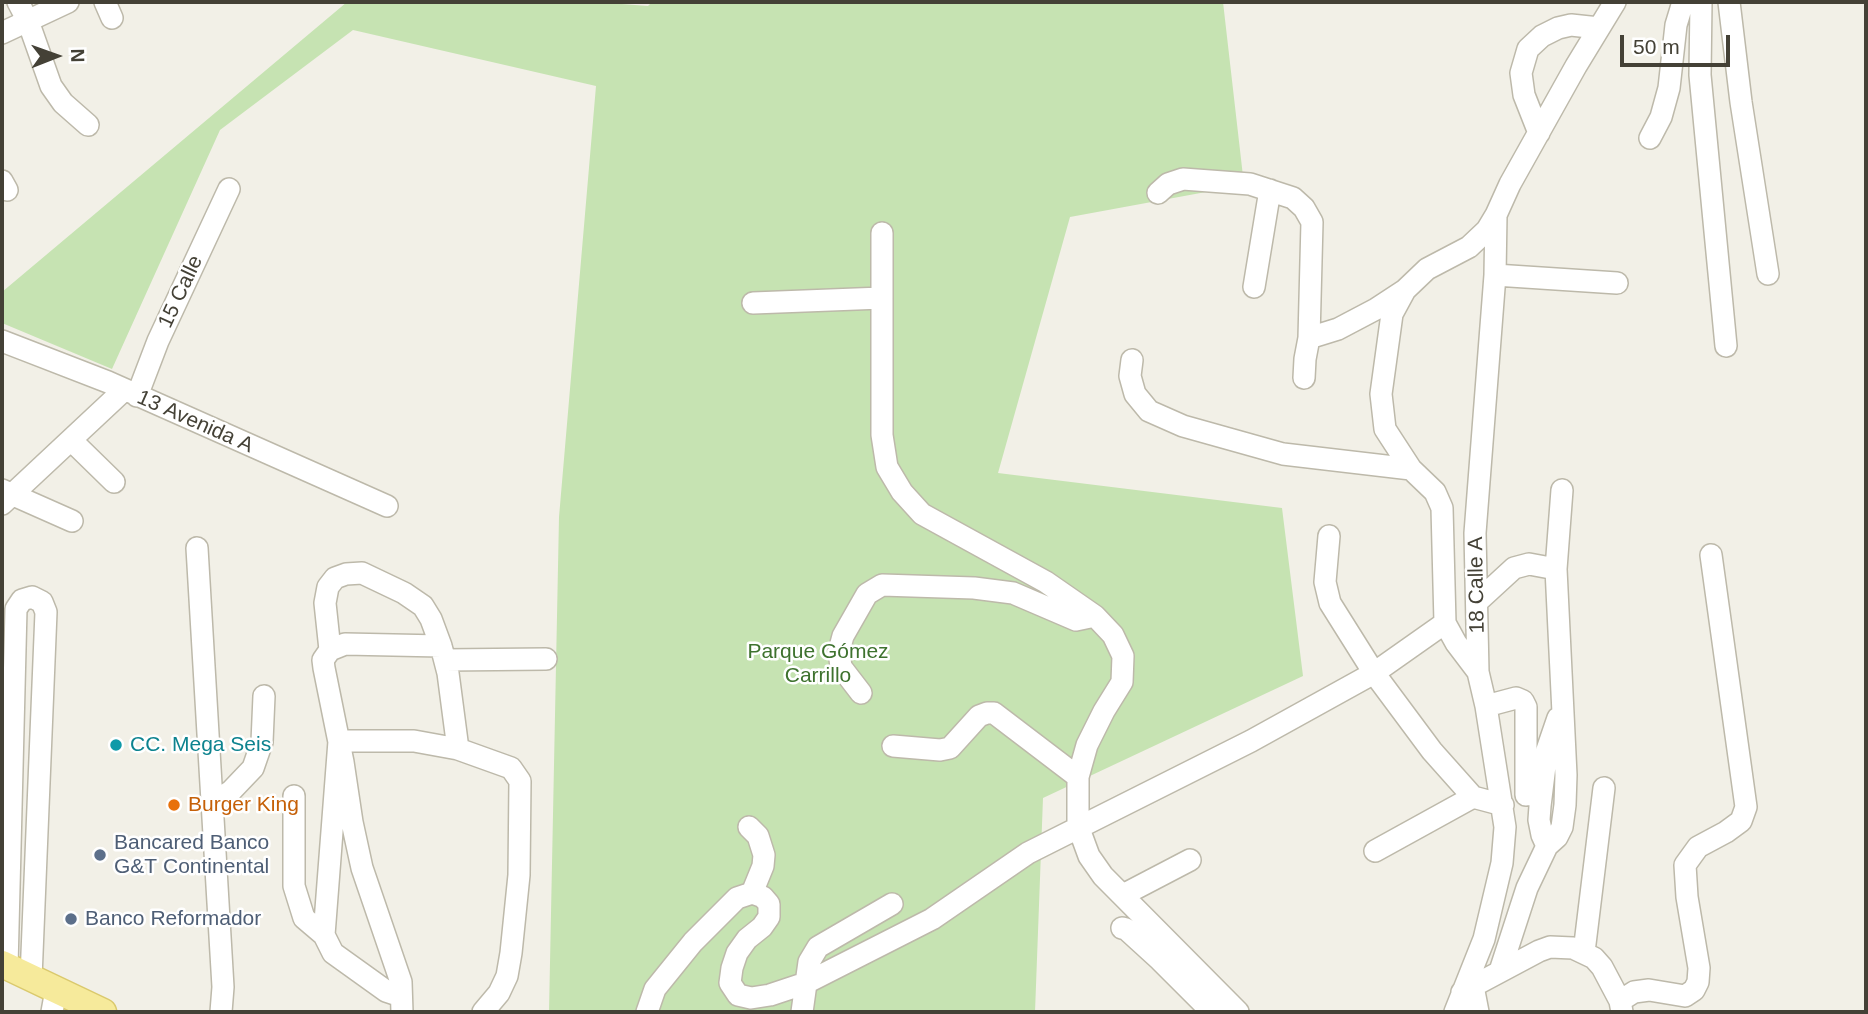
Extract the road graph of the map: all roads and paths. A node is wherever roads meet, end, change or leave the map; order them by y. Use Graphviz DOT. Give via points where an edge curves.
graph roads {
  1 [pos="18,2"];
  2 [pos="68,2"];
  3 [pos="1615,2"];
  4 [pos="1683,2"];
  5 [pos="1701,2"];
  6 [pos="1729,2"];
  7 [pos="28,21"];
  8 [pos="1599,28"];
  9 [pos="2,33"];
  10 [pos="88,125"];
  11 [pos="1539,134"];
  12 [pos="1650,138"];
  13 [pos="229,190"];
  14 [pos="1270,190"];
  15 [pos="1158,193"];
  16 [pos="1496,215"];
  17 [pos="882,233"];
  18 [pos="1768,274"];
  19 [pos="1495,275"];
  20 [pos="1617,284"];
  21 [pos="1254,288"];
  22 [pos="1405,290"];
  23 [pos="882,298"];
  24 [pos="753,303"];
  25 [pos="1309,338"];
  26 [pos="2,341"];
  27 [pos="1726,346"];
  28 [pos="1132,360"];
  29 [pos="1304,378"];
  30 [pos="131,393"];
  31 [pos="71,440"];
  32 [pos="1411,469"];
  33 [pos="114,482"];
  34 [pos="1562,490"];
  35 [pos="5,496"];
  36 [pos="387,506"];
  37 [pos="1476,507"];
  38 [pos="1442,508"];
  39 [pos="72,522"];
  40 [pos="1328,536"];
  41 [pos="197,548"];
  42 [pos="1711,555"];
  43 [pos="1556,569"];
  44 [pos="1477,602"];
  45 [pos="1095,616"];
  46 [pos="1445,623"];
  47 [pos="330,650"];
  48 [pos="443,653"];
  49 [pos="546,659"];
  50 [pos="1478,672"];
  51 [pos="1374,674"];
  52 [pos="861,693"];
  53 [pos="264,696"];
  54 [pos="13,701"];
  55 [pos="42,706"];
  56 [pos="1486,706"];
  57 [pos="338,741"];
  58 [pos="893,746"];
  59 [pos="458,749"];
  60 [pos="1078,777"];
  61 [pos="1605,788"];
  62 [pos="1526,794"];
  63 [pos="294,796"];
  64 [pos="1473,797"];
  65 [pos="211,804"];
  66 [pos="1503,806"];
  67 [pos="1078,826"];
  68 [pos="749,827"];
  69 [pos="1375,851"];
  70 [pos="1190,860"];
  71 [pos="752,893"];
  72 [pos="1123,895"];
  73 [pos="892,904"];
  74 [pos="8,922"];
  75 [pos="34,926"];
  76 [pos="1122,928"];
  77 [pos="324,934"];
  78 [pos="1584,952"];
  79 [pos="13,969"];
  80 [pos="1500,971"];
  81 [pos="806,983"];
  82 [pos="1463,997"];
  83 [pos="54,1001"];
  84 [pos="402,1004"];
  85 [pos="1621,1007"];
  86 [pos="103,1012"];
  87 [pos="221,1012"];
  88 [pos="483,1012"];
  89 [pos="647,1012"];
  90 [pos="802,1012"];
  91 [pos="1212,1012"];
  92 [pos="1238,1012"];
  93 [pos="1478,1012"];
  1 -- 7 [label="street"];
  2 -- 7 [label="street"];
  3 -- 8 [label="street, 18 Calle A"];
  4 -- 12 [label="street" via="1670,88"];
  5 -- 27 [label="street" via="1700,75"];
  6 -- 18 [label="street"];
  7 -- 9 [label="street"];
  7 -- 10 [label="street" via="51,86"];
  8 -- 11 [label="street, 18 Calle A"];
  8 -- 11 [label="street" via="1558,28 1528,49 1521,74"];
  11 -- 16 [label="street, 18 Calle A"];
  13 -- 30 [label="street, 15 Calle"];
  14 -- 15 [label="street" via="1183,178"];
  14 -- 21 [label="street"];
  14 -- 25 [label="street" via="1293,198 1312,222"];
  16 -- 19 [label="street, 18 Calle A"];
  16 -- 22 [label="street" via="1469,247 1427,269"];
  17 -- 23 [label="street"];
  19 -- 20 [label="street"];
  19 -- 37 [label="street, 18 Calle A"];
  22 -- 25 [label="street" via="1338,329"];
  22 -- 32 [label="street" via="1392,314 1381,394 1385,429"];
  23 -- 24 [label="street"];
  23 -- 45 [label="street" via="882,435 887,467 902,492 922,514 1046,582"];
  25 -- 29 [label="street"];
  26 -- 30 [label="street, 13 Avenida A"];
  28 -- 32 [label="street" via="1130,376 1136,394 1149,411 1183,426 1283,454"];
  30 -- 31 [label="street, 15 Calle"];
  30 -- 36 [label="street, 13 Avenida A"];
  31 -- 33 [label="street"];
  31 -- 35 [label="street, 15 Calle"];
  32 -- 38 [label="street" via="1435,492"];
  34 -- 43 [label="street"];
  35 -- 39 [label="street"];
  37 -- 38 [label="street"];
  37 -- 44 [label="street, 18 Calle A"];
  38 -- 46 [label="street"];
  40 -- 51 [label="street" via="1325,582 1330,603"];
  41 -- 65 [label="street"];
  42 -- 85 [label="street" via="1746,807 1741,821 1698,847 1685,865 1699,968 1694,989 1685,996 1634,992"];
  43 -- 44 [label="street" via="1529,564 1514,568"];
  43 -- 80 [label="street" via="1562,710 1547,750 1540,806 1547,846 1527,888"];
  44 -- 50 [label="street, 18 Calle A"];
  45 -- 52 [label="street" via="1076,620 1013,593 882,585 867,594 839,651 841,667"];
  45 -- 60 [label="street" via="1113,635 1123,656 1122,682 1087,746"];
  46 -- 50 [label="street"];
  46 -- 51 [label="street"];
  47 -- 48 [label="street" via="345,645"];
  47 -- 48 [label="street" via="325,603 328,587 335,578 362,573 423,606"];
  47 -- 57 [label="street" via="323,660"];
  48 -- 49 [label="street"];
  48 -- 59 [label="street"];
  50 -- 56 [label="street, 18 Calle A"];
  51 -- 64 [label="street"];
  51 -- 67 [label="street"];
  53 -- 65 [label="street" via="262,742 253,768"];
  54 -- 55 [label="street" via="29,699"];
  54 -- 55 [label="street" via="16,609 22,600 32,597 42,602 46,612"];
  54 -- 74 [label="street"];
  55 -- 75 [label="street"];
  56 -- 62 [label="street" via="1517,698 1526,707"];
  56 -- 66 [label="street, 18 Calle A"];
  57 -- 59 [label="street" via="414,741"];
  57 -- 77 [label="street"];
  57 -- 84 [label="street" via="362,868 401,982"];
  58 -- 60 [label="street" via="950,748 979,716 994,713"];
  59 -- 88 [label="street" via="511,768 520,781 519,875 509,965 499,992"];
  60 -- 67 [label="street"];
  61 -- 78 [label="street"];
  63 -- 77 [label="street" via="294,886 304,918"];
  64 -- 66 [label="street"];
  64 -- 69 [label="street"];
  65 -- 87 [label="street"];
  66 -- 82 [label="street, 18 Calle A" via="1502,863 1485,939"];
  67 -- 72 [label="street" via="1089,856"];
  67 -- 81 [label="street" via="1028,853 932,919"];
  68 -- 71 [label="street" via="758,836 764,855"];
  70 -- 72 [label="street"];
  71 -- 81 [label="street" via="769,904 769,916 737,953 730,983 738,995 751,998"];
  71 -- 89 [label="street" via="737,898 693,942 655,989"];
  72 -- 92 [label="street"];
  73 -- 81 [label="street" via="818,947 809,962"];
  74 -- 75 [label="street"];
  74 -- 79 [label="street"];
  75 -- 79 [label="street"];
  76 -- 91 [label="street"];
  77 -- 84 [label="street" via="333,953"];
  78 -- 80 [label="street" via="1550,947"];
  78 -- 85 [label="street" via="1602,967"];
  79 -- 83 [label="main road"];
  80 -- 82 [label="street"];
  81 -- 90 [label="street"];
  82 -- 93 [label="street"];
  83 -- 86 [label="main road"];
}
